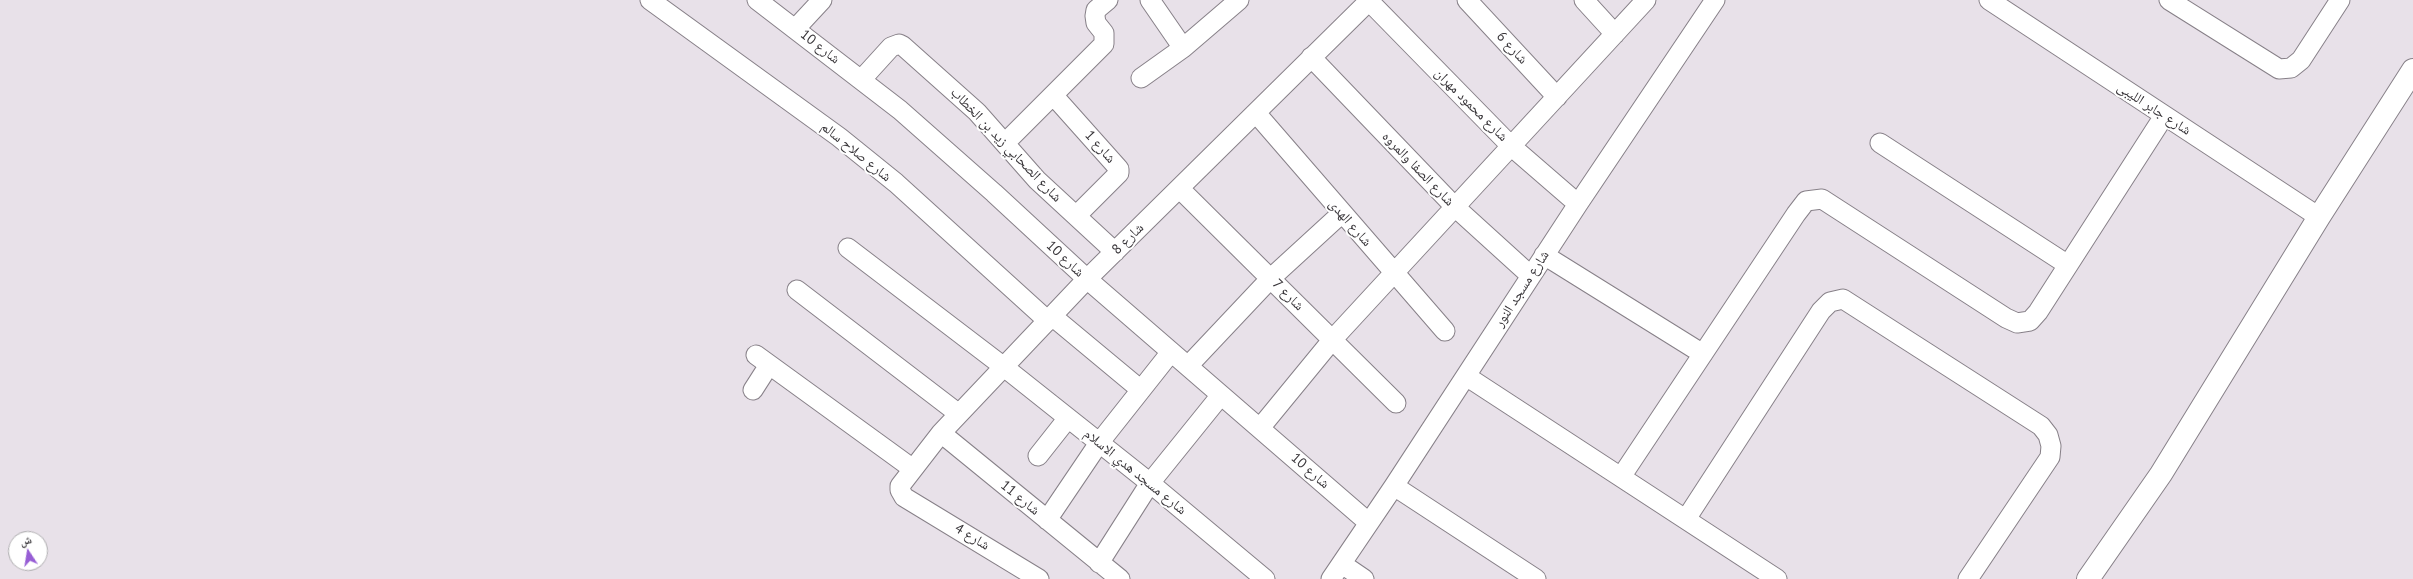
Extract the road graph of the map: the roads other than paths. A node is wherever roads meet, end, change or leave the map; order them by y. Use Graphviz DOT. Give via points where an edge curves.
graph roads {
  1 [pos="650,0"];
  2 [pos="757,0"];
  3 [pos="822,0"];
  4 [pos="1108,0"];
  5 [pos="1150,0"];
  6 [pos="1239,0"];
  7 [pos="1369,0"];
  8 [pos="1467,0"];
  9 [pos="1584,0"];
  10 [pos="1646,0"];
  11 [pos="1989,0"];
  12 [pos="2169,0"];
  13 [pos="2340,0"];
  14 [pos="1711,2"];
  15 [pos="796,28"];
  16 [pos="1615,34"];
  17 [pos="1183,48"];
  18 [pos="1311,57"];
  19 [pos="2413,70"];
  20 [pos="1141,78"];
  21 [pos="861,80"];
  22 [pos="1053,95"];
  23 [pos="1557,97"];
  24 [pos="1256,113"];
  25 [pos="2164,116"];
  26 [pos="1005,143"];
  27 [pos="1880,143"];
  28 [pos="1511,146"];
  29 [pos="1180,189"];
  30 [pos="1578,204"];
  31 [pos="1454,207"];
  32 [pos="1342,214"];
  33 [pos="1076,216"];
  34 [pos="2319,217"];
  35 [pos="848,248"];
  36 [pos="1115,252"];
  37 [pos="1544,255"];
  38 [pos="2068,265"];
  39 [pos="1394,273"];
  40 [pos="1531,276"];
  41 [pos="1271,278"];
  42 [pos="1087,279"];
  43 [pos="797,290"];
  44 [pos="1050,319"];
  45 [pos="1445,331"];
  46 [pos="1333,339"];
  47 [pos="1171,352"];
  48 [pos="1703,354"];
  49 [pos="1188,366"];
  50 [pos="1004,367"];
  51 [pos="1466,376"];
  52 [pos="753,390"];
  53 [pos="1141,390"];
  54 [pos="1221,395"];
  55 [pos="1396,403"];
  56 [pos="959,414"];
  57 [pos="1068,418"];
  58 [pos="1260,428"];
  59 [pos="941,433"];
  60 [pos="1099,443"];
  61 [pos="1038,456"];
  62 [pos="913,469"];
  63 [pos="1621,477"];
  64 [pos="1150,483"];
  65 [pos="1394,486"];
  66 [pos="902,493"];
  67 [pos="1686,519"];
  68 [pos="1047,520"];
  69 [pos="1369,523"];
  70 [pos="1099,562"];
  71 [pos="1336,572"];
  72 [pos="1039,579"];
  73 [pos="1120,579"];
  74 [pos="1265,579"];
  75 [pos="1364,579"];
  76 [pos="1536,579"];
  77 [pos="1777,579"];
  78 [pos="1968,579"];
  79 [pos="2088,579"];
  1 -- 44 [label="street, شارع صلاح سالم" via="839,137 896,183"];
  2 -- 15 [label="street, شارع 10"];
  3 -- 15 [label="street"];
  4 -- 22 [label="street" via="1096,10 1094,16 1104,33 1104,44"];
  5 -- 17 [label="street"];
  6 -- 17 [label="street"];
  7 -- 18 [label="street, شارع 8"];
  7 -- 28 [label="street, شارع محمود مهران"];
  8 -- 23 [label="street, شارع 6"];
  9 -- 16 [label="street"];
  10 -- 16 [label="street"];
  11 -- 25 [label="street, شارع جابر الليبى"];
  12 -- 13 [label="street" via="2279,69 2291,68 2301,60"];
  14 -- 30 [label="street, شارع مسجد النور"];
  15 -- 21 [label="street, شارع 10"];
  16 -- 23 [label="street"];
  17 -- 20 [label="street"];
  18 -- 24 [label="street, شارع 8"];
  18 -- 31 [label="street, شارع الصفا والمروه"];
  19 -- 34 [label="street"];
  21 -- 26 [label="street, شارع الصحابي زيد بن الخطاب" via="891,47 899,44 977,112"];
  21 -- 42 [label="street, شارع 10" via="900,110"];
  22 -- 26 [label="street"];
  22 -- 33 [label="street, شارع 1" via="1120,169 1119,173"];
  23 -- 28 [label="street"];
  24 -- 29 [label="street, شارع 8"];
  24 -- 32 [label="street, شارع الهدى"];
  25 -- 34 [label="street, شارع جابر الليبى"];
  25 -- 38 [label="street"];
  26 -- 33 [label="street, شارع الصحابي زيد بن الخطاب" via="1037,180"];
  27 -- 38 [label="street"];
  28 -- 30 [label="street, شارع محمود مهران"];
  28 -- 31 [label="street"];
  29 -- 36 [label="street, شارع 8"];
  29 -- 41 [label="street, شارع 7"];
  30 -- 37 [label="street, شارع مسجد النور"];
  31 -- 39 [label="street"];
  31 -- 40 [label="street, شارع الصفا والمروه"];
  32 -- 39 [label="street, شارع الهدى"];
  32 -- 41 [label="street"];
  33 -- 36 [label="street, شارع الصحابي زيد بن الخطاب"];
  34 -- 79 [label="street" via="2161,474"];
  35 -- 50 [label="street, شارع مسجد هدي الاسلام"];
  36 -- 42 [label="street, شارع 8"];
  37 -- 40 [label="street, شارع مسجد النور"];
  37 -- 48 [label="street"];
  38 -- 48 [label="street" via="2038,312 2030,321 2017,323 1836,206 1822,198 1806,201"];
  39 -- 45 [label="street, شارع الهدى"];
  39 -- 46 [label="street"];
  40 -- 51 [label="street, شارع مسجد النور"];
  41 -- 46 [label="street, شارع 7"];
  41 -- 49 [label="street"];
  42 -- 44 [label="street, شارع 8"];
  42 -- 47 [label="street, شارع 10"];
  43 -- 56 [label="street"];
  44 -- 50 [label="street, شارع 8"];
  44 -- 53 [label="street"];
  46 -- 55 [label="street, شارع 7"];
  46 -- 58 [label="street"];
  47 -- 49 [label="street, شارع 10"];
  47 -- 53 [label="street"];
  48 -- 63 [label="street"];
  49 -- 54 [label="street, شارع 10"];
  50 -- 56 [label="street, شارع 8"];
  50 -- 57 [label="street, شارع مسجد هدي الاسلام"];
  51 -- 63 [label="street"];
  51 -- 65 [label="street, شارع مسجد النور"];
  52 -- 62 [label="street" via="763,360"];
  53 -- 60 [label="street"];
  54 -- 58 [label="street, شارع 10"];
  54 -- 64 [label="street"];
  56 -- 59 [label="street, شارع 8"];
  57 -- 60 [label="street, شارع مسجد هدي الاسلام"];
  57 -- 61 [label="street"];
  58 -- 69 [label="street, شارع 10"];
  59 -- 62 [label="street, شارع 8"];
  59 -- 68 [label="street, شارع 11"];
  60 -- 64 [label="street, شارع مسجد هدي الاسلام"];
  60 -- 68 [label="street"];
  62 -- 66 [label="street, شارع 8" via="902,482"];
  63 -- 67 [label="street"];
  64 -- 70 [label="street"];
  64 -- 74 [label="street, شارع مسجد هدي الاسلام"];
  65 -- 69 [label="street, شارع مسجد النور"];
  65 -- 76 [label="street"];
  66 -- 72 [label="street, شارع 4"];
  67 -- 77 [label="street"];
  67 -- 78 [label="street" via="1821,311 1830,302 1843,299 2041,426 2048,435 2050,457"];
  68 -- 70 [label="street, شارع 11"];
  69 -- 71 [label="street, شارع مسجد النور"];
  70 -- 73 [label="street, شارع 11"];
  71 -- 75 [label="street"];
}
